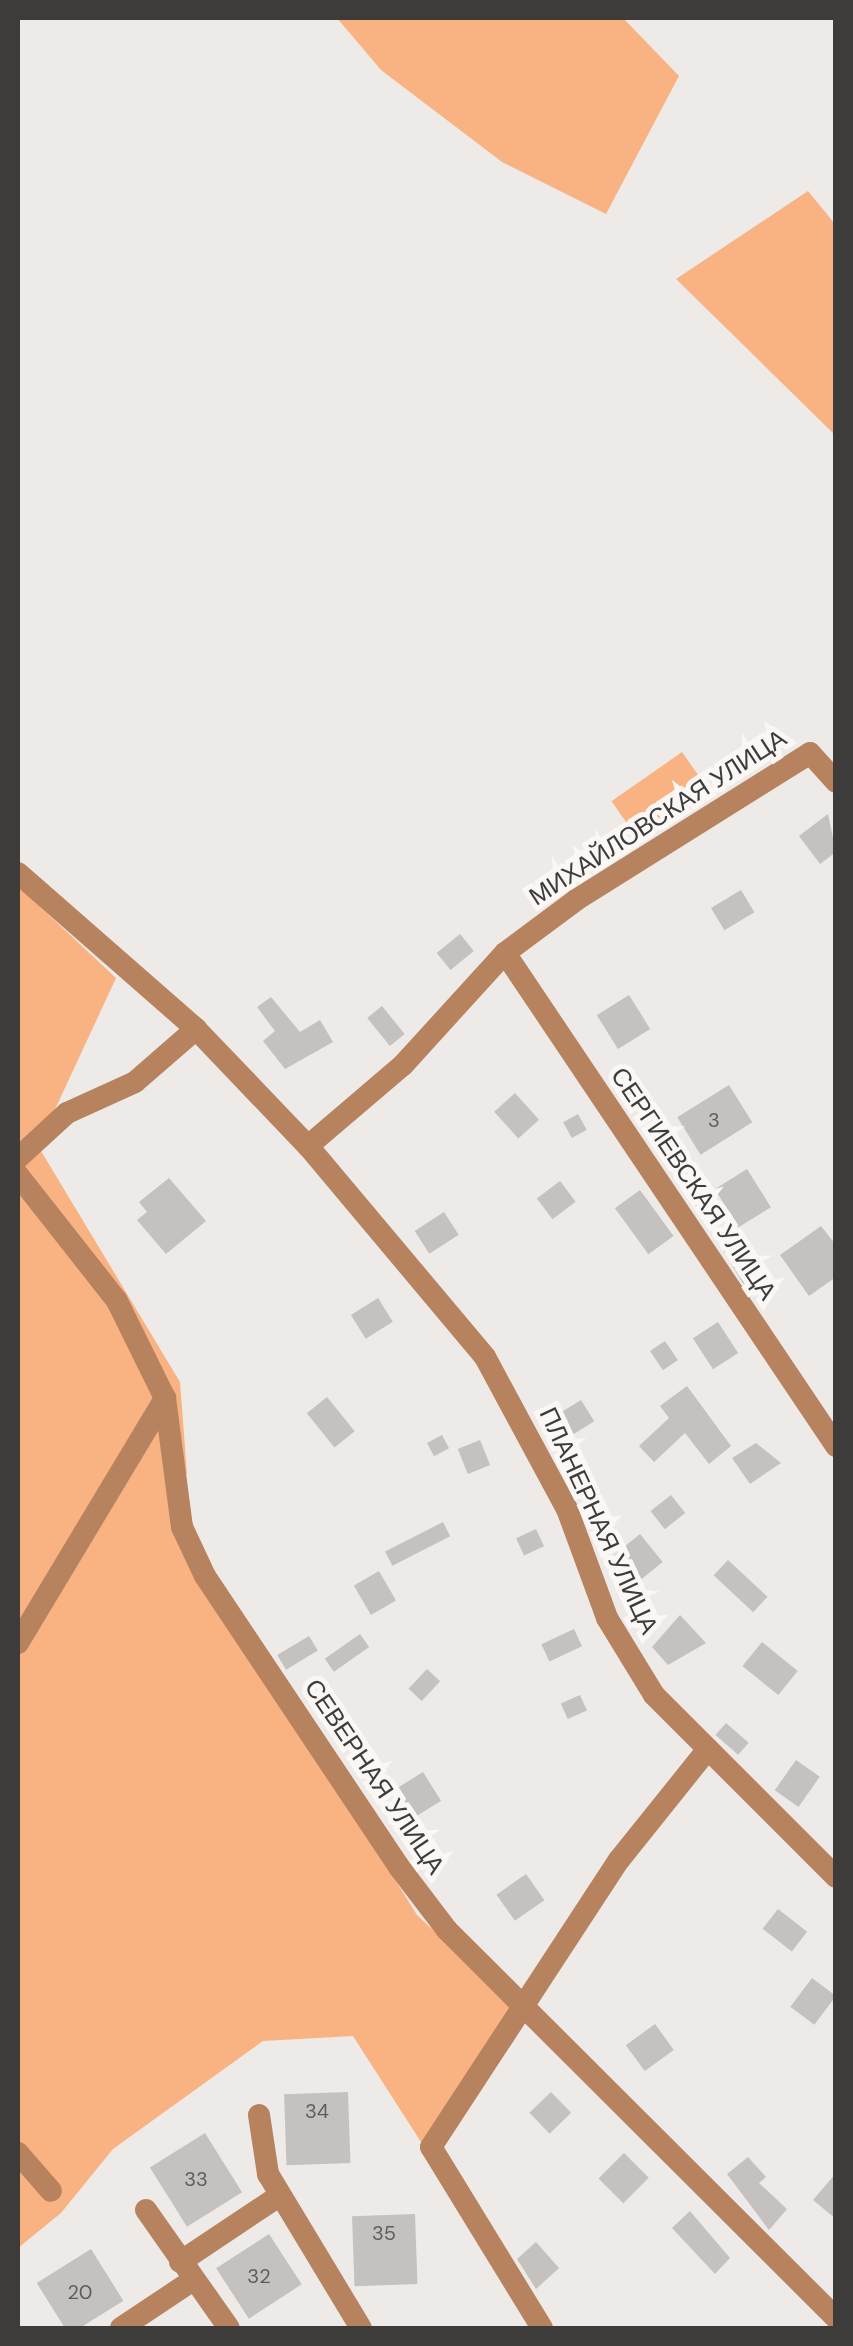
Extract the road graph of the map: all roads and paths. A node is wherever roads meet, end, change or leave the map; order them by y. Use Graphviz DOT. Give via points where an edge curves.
graph roads {
  1 [pos="836,782"];
  2 [pos="18,873"];
  3 [pos="504,952"];
  4 [pos="196,1029"];
  5 [pos="308,1146"];
  6 [pos="18,1158"];
  7 [pos="18,1175"];
  8 [pos="166,1398"];
  9 [pos="836,1446"];
  10 [pos="18,1644"];
  11 [pos="708,1748"];
  12 [pos="836,1877"];
  13 [pos="529,2003"];
  14 [pos="260,2116"];
  15 [pos="18,2153"];
  16 [pos="51,2190"];
  17 [pos="279,2196"];
  18 [pos="146,2210"];
  19 [pos="186,2271"];
  20 [pos="836,2318"];
  21 [pos="136,2326"];
  22 [pos="228,2328"];
  23 [pos="361,2328"];
  24 [pos="542,2328"];
  1 -- 3 [label="street, МИХАЙЛОВСКАЯ УЛИЦА" via="810,753"];
  2 -- 4 [label="street, ПЛАНЕРНАЯ УЛИЦА"];
  3 -- 5 [label="street" via="403,1065"];
  3 -- 9 [label="street, СЕРГИЕВСКАЯ УЛИЦА"];
  4 -- 5 [label="street, ПЛАНЕРНАЯ УЛИЦА"];
  4 -- 6 [label="street" via="136,1082 66,1113"];
  5 -- 11 [label="street, ПЛАНЕРНАЯ УЛИЦА" via="484,1357 567,1510 607,1618 654,1696"];
  7 -- 8 [label="street, СЕВЕРНАЯ УЛИЦА" via="117,1301"];
  8 -- 10 [label="street"];
  8 -- 13 [label="street, СЕВЕРНАЯ УЛИЦА" via="182,1527 206,1576 447,1930"];
  11 -- 12 [label="street, ПЛАНЕРНАЯ УЛИЦА"];
  11 -- 13 [label="street" via="618,1860"];
  13 -- 20 [label="street, СЕВЕРНАЯ УЛИЦА"];
  13 -- 24 [label="street" via="431,2147"];
  14 -- 17 [label="street"];
  15 -- 16 [label="street"];
  17 -- 19 [label="street"];
  17 -- 23 [label="street"];
  18 -- 19 [label="street"];
  19 -- 21 [label="street"];
  19 -- 22 [label="street"];
}
